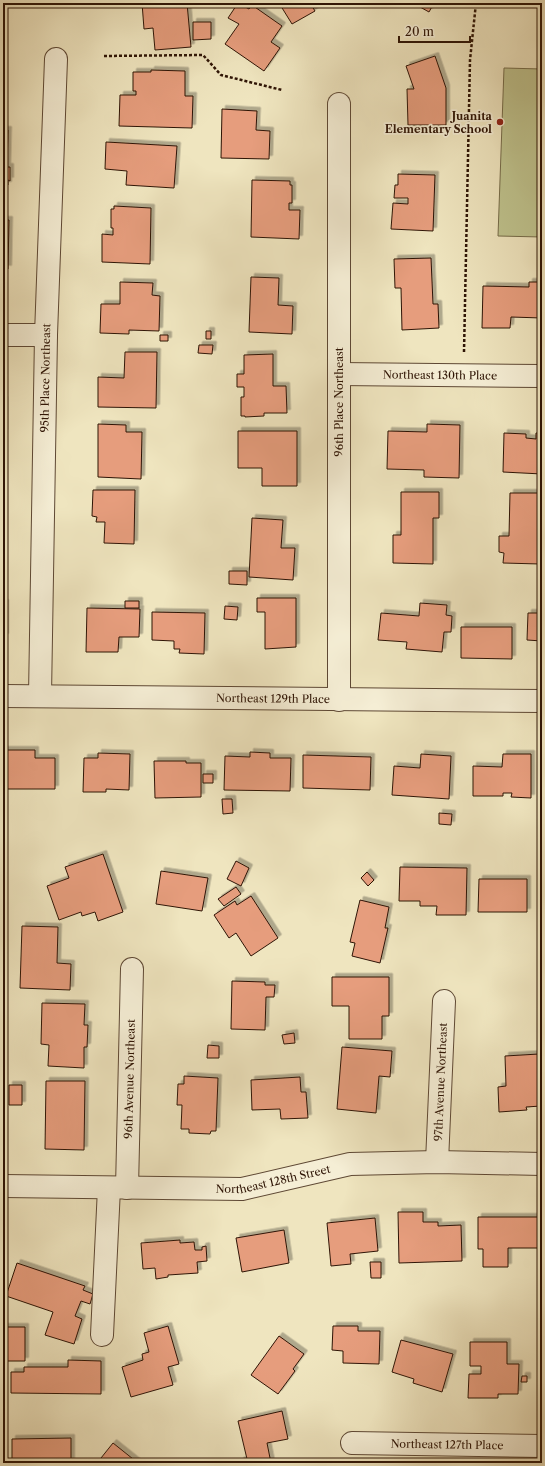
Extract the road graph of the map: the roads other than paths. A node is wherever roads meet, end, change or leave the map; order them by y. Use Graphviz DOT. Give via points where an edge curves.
graph roads {
  1 [pos="56,59"];
  2 [pos="339,104"];
  3 [pos="3,335"];
  4 [pos="46,335"];
  5 [pos="339,374"];
  6 [pos="542,376"];
  7 [pos="3,696"];
  8 [pos="40,696"];
  9 [pos="339,700"];
  10 [pos="542,701"];
  11 [pos="132,969"];
  12 [pos="444,1001"];
  13 [pos="437,1162"];
  14 [pos="542,1164"];
  15 [pos="3,1186"];
  16 [pos="118,1188"];
  17 [pos="102,1335"];
  18 [pos="352,1443"];
  19 [pos="542,1446"];
  1 -- 4 [label="street, 95th Place Northeast"];
  2 -- 5 [label="street, 96th Place Northeast"];
  3 -- 4 [label="street"];
  4 -- 8 [label="street, 95th Place Northeast"];
  5 -- 6 [label="street, Northeast 130th Place"];
  5 -- 9 [label="street, 96th Place Northeast"];
  7 -- 8 [label="street, Northeast 129th Place"];
  8 -- 9 [label="street, Northeast 129th Place"];
  9 -- 10 [label="street, Northeast 129th Place"];
  11 -- 16 [label="street, 96th Avenue Northeast"];
  12 -- 13 [label="street, 97th Avenue Northeast"];
  13 -- 14 [label="street, Northeast 128th Street"];
  13 -- 16 [label="street, Northeast 128th Street" via="350,1164 242,1189"];
  15 -- 16 [label="street, Northeast 128th Street"];
  16 -- 17 [label="street, 96th Avenue Northeast"];
  18 -- 19 [label="street, Northeast 127th Place"];
}
